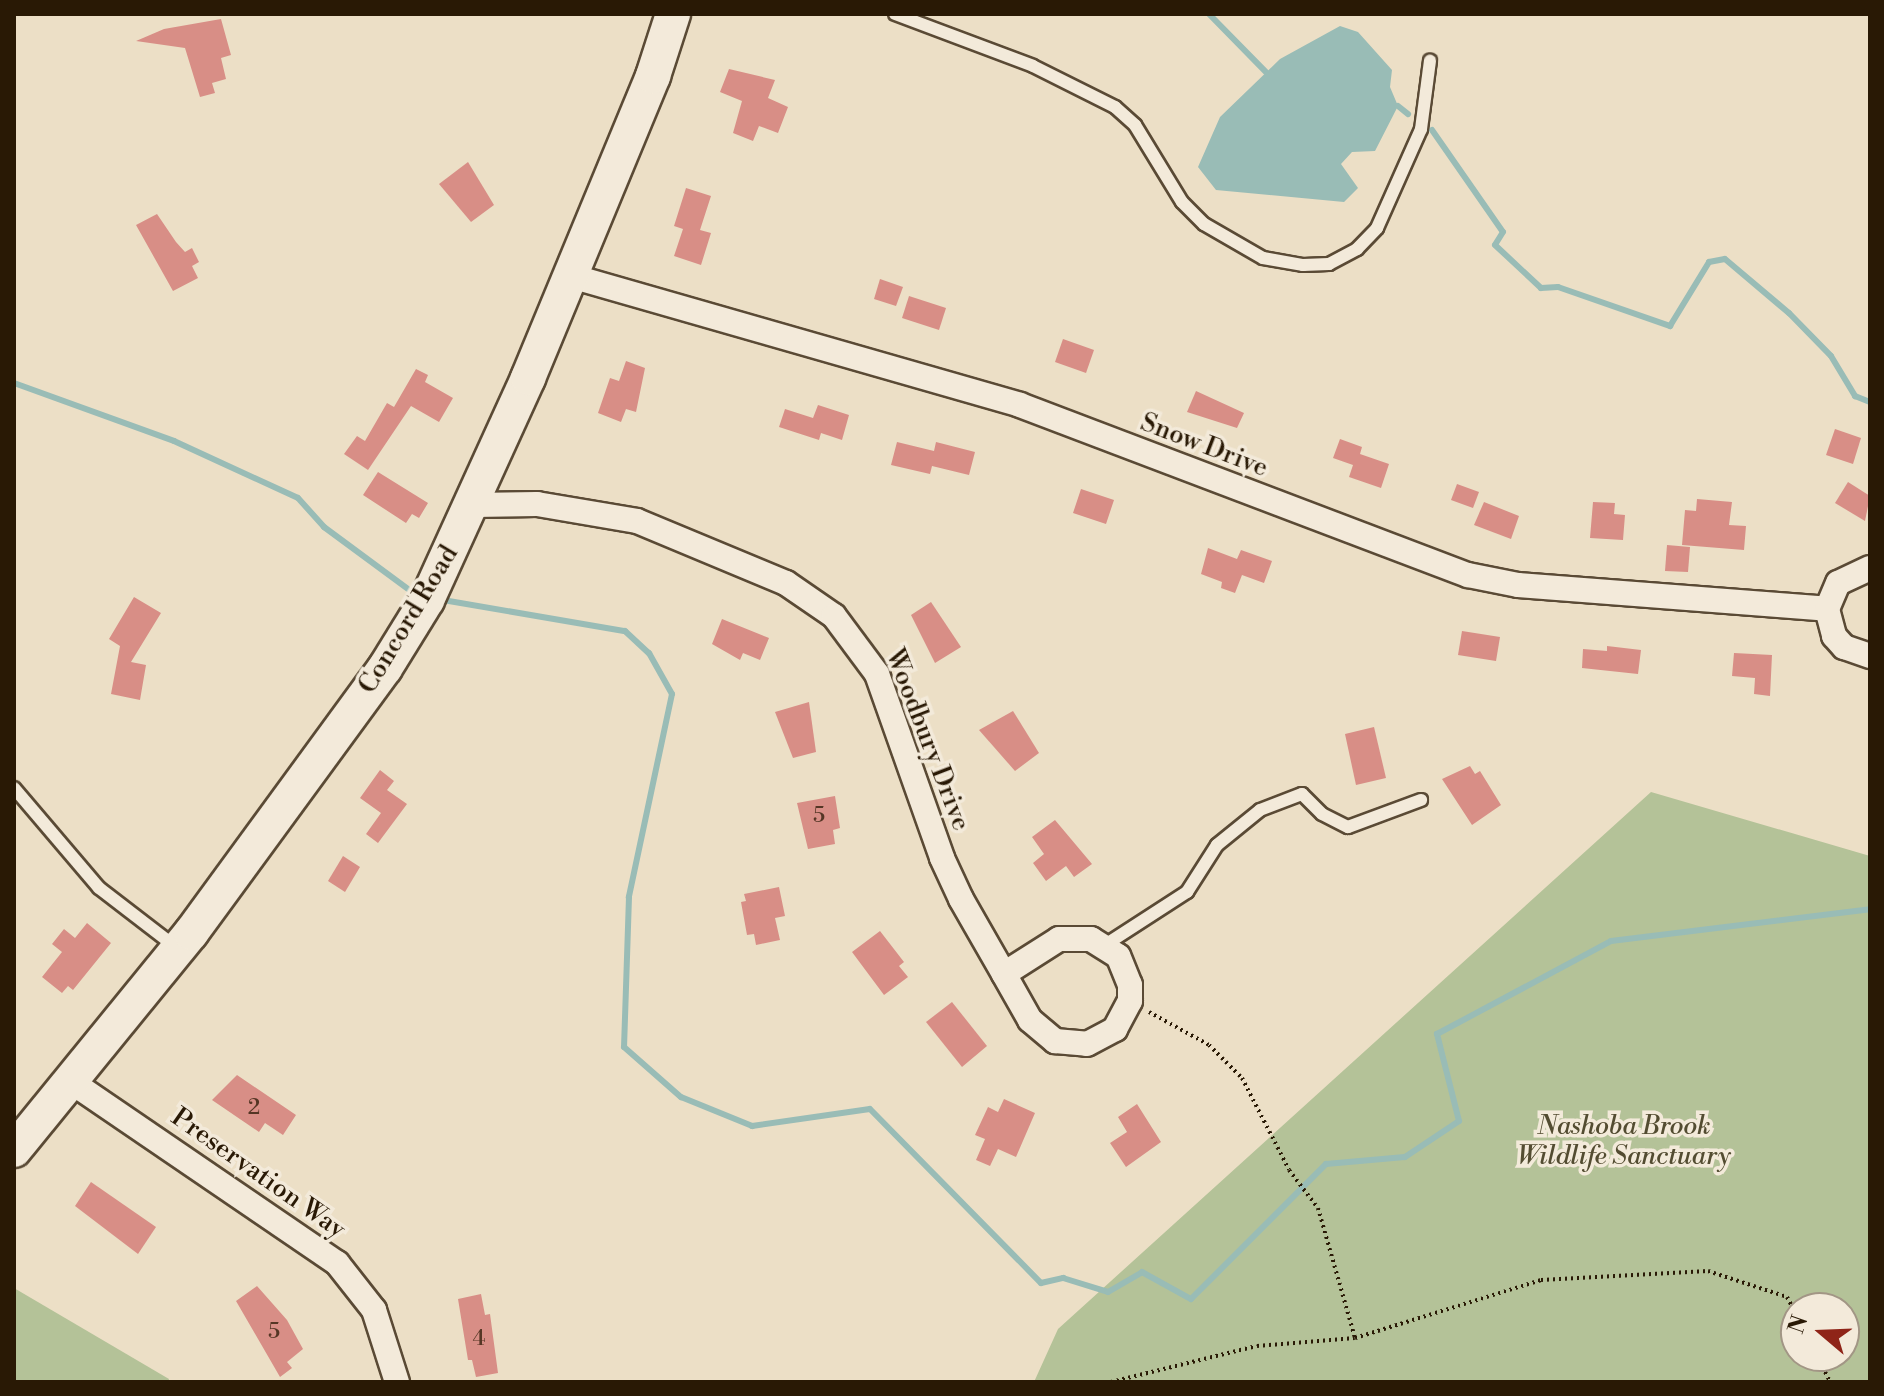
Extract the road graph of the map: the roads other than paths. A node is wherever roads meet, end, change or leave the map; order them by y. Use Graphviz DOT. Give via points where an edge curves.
graph roads {
  1 [pos="673,14"];
  2 [pos="895,14"];
  3 [pos="1430,61"];
  4 [pos="571,276"];
  5 [pos="474,505"];
  6 [pos="1870,568"];
  7 [pos="1827,609"];
  8 [pos="1870,656"];
  9 [pos="14,788"];
  10 [pos="1421,800"];
  11 [pos="1105,945"];
  12 [pos="179,949"];
  13 [pos="1004,974"];
  14 [pos="73,1083"];
  15 [pos="14,1150"];
  16 [pos="397,1382"];
  1 -- 4 [label="main road, Concord Road"];
  2 -- 3 [label="lane" via="1033,66 1115,107 1135,125 1182,202 1204,224 1263,258 1303,265 1329,264 1357,249 1377,228 1421,129"];
  4 -- 5 [label="main road, Concord Road"];
  4 -- 7 [label="street, Snow Drive" via="1020,405 1468,575 1518,585"];
  5 -- 12 [label="main road, Concord Road" via="427,600 385,668"];
  5 -- 13 [label="street, Woodbury Drive" via="537,504 637,521 773,577 834,616 877,674 942,858"];
  6 -- 7 [label="street" via="1838,583"];
  7 -- 8 [label="street" via="1828,624 1844,647"];
  9 -- 12 [label="lane" via="99,888"];
  10 -- 11 [label="lane" via="1348,827 1322,814 1302,794 1260,810 1217,845 1187,892"];
  11 -- 13 [label="street" via="1075,937 1059,939"];
  11 -- 13 [label="street, Woodbury Drive" via="1126,970 1130,1001 1124,1016 1102,1039 1071,1045 1041,1033"];
  12 -- 14 [label="main road, Concord Road"];
  14 -- 15 [label="main road, Concord Road"];
  14 -- 16 [label="street, Preservation Way" via="337,1263 374,1310"];
}
